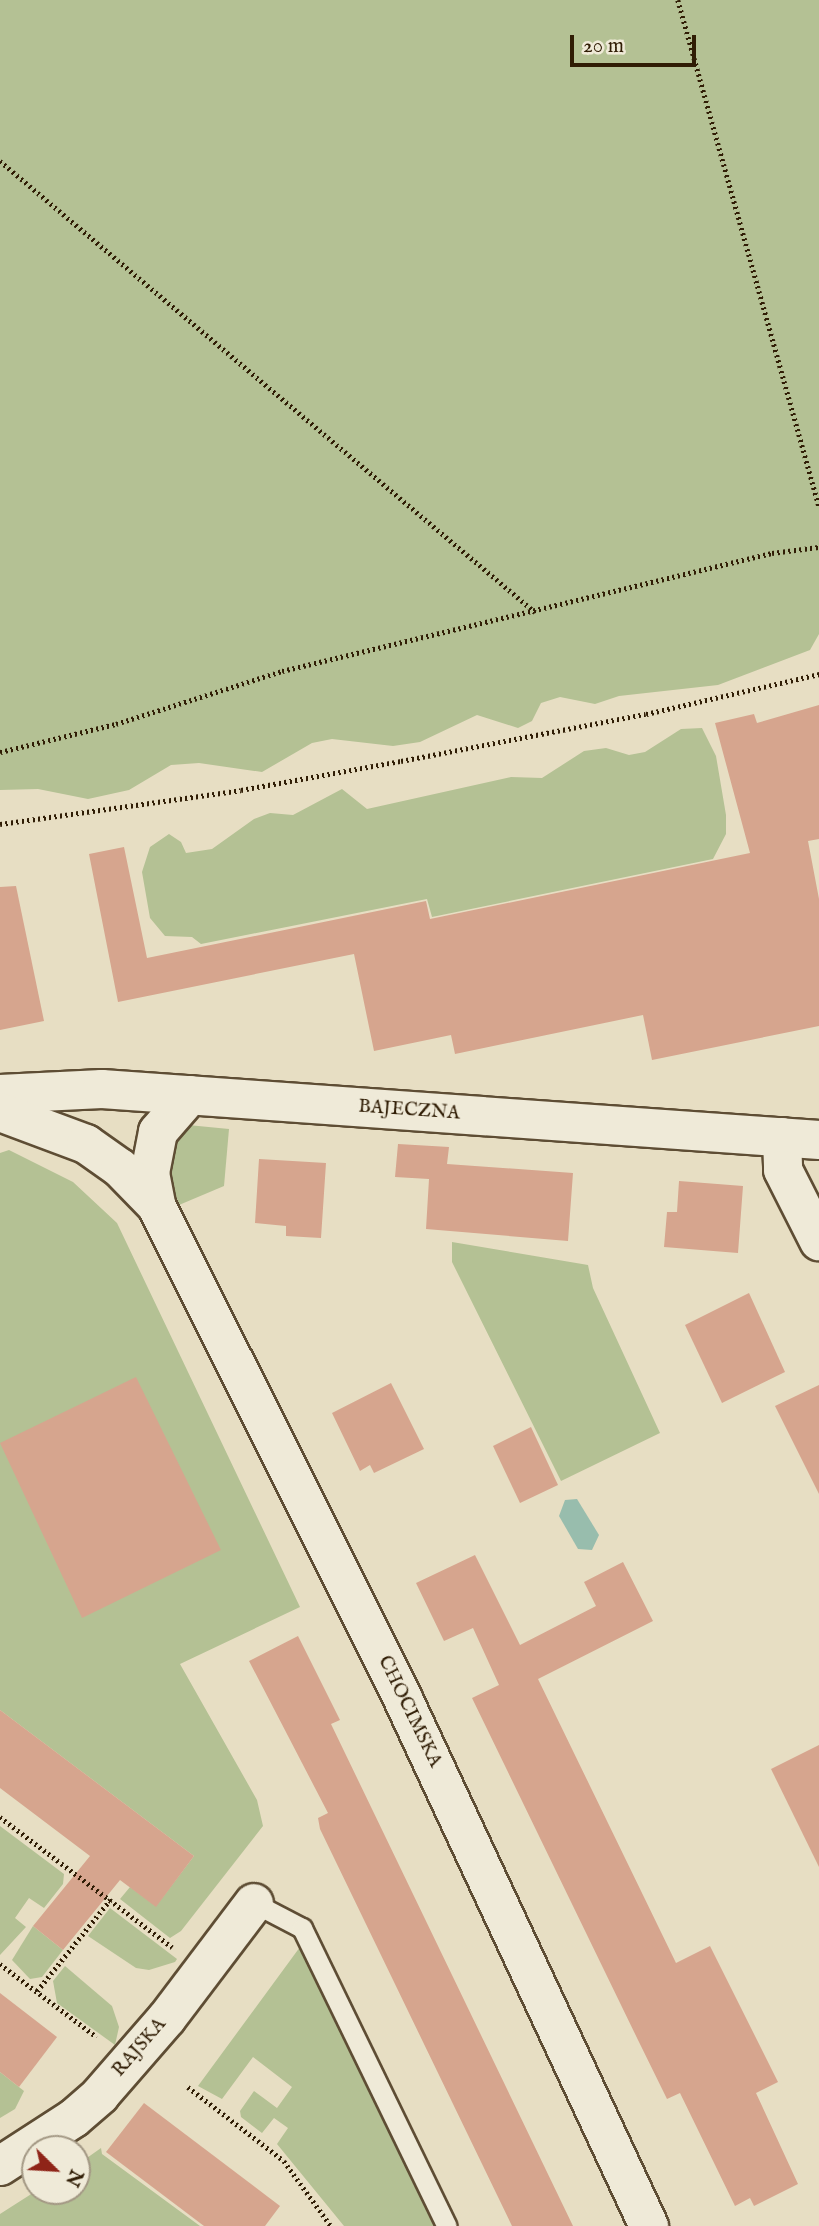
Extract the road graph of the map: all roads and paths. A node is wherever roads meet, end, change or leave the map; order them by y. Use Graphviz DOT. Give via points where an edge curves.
graph roads {
  1 [pos="678,0"];
  2 [pos="0,161"];
  3 [pos="819,506"];
  4 [pos="819,547"];
  5 [pos="535,612"];
  6 [pos="819,674"];
  7 [pos="0,752"];
  8 [pos="0,824"];
  9 [pos="0,1094"];
  10 [pos="190,1095"];
  11 [pos="0,1112"];
  12 [pos="782,1137"];
  13 [pos="819,1140"];
  14 [pos="156,1205"];
  15 [pos="819,1241"];
  16 [pos="0,1817"];
  17 [pos="110,1899"];
  18 [pos="254,1903"];
  19 [pos="0,1964"];
  20 [pos="203,1971"];
  21 [pos="37,1991"];
  22 [pos="130,2062"];
  23 [pos="188,2087"];
  24 [pos="0,2166"];
  25 [pos="331,2226"];
  26 [pos="447,2226"];
  27 [pos="649,2226"];
  1 -- 3 [label="path"];
  2 -- 5 [label="path"];
  4 -- 5 [label="path" via="772,553"];
  5 -- 7 [label="path" via="282,671 116,724"];
  6 -- 8 [label="path" via="428,757 241,790"];
  9 -- 10 [label="street, BAJECZNA" via="102,1089"];
  10 -- 12 [label="street, BAJECZNA"];
  10 -- 14 [label="street, CHOCIMSKA" via="158,1132 150,1173"];
  11 -- 14 [label="street, CHOCIMSKA" via="86,1144 120,1168"];
  12 -- 13 [label="street, BAJECZNA"];
  12 -- 15 [label="street" via="783,1170"];
  14 -- 27 [label="street, CHOCIMSKA" via="403,1699"];
  16 -- 17 [label="path"];
  17 -- 20 [label="path"];
  17 -- 21 [label="path"];
  18 -- 20 [label="street, RAJSKA"];
  18 -- 26 [label="lane" via="302,1928"];
  19 -- 21 [label="path"];
  20 -- 22 [label="street, RAJSKA"];
  21 -- 22 [label="path"];
  22 -- 24 [label="street, RAJSKA" via="74,2118"];
  23 -- 25 [label="path" via="284,2161"];
}
